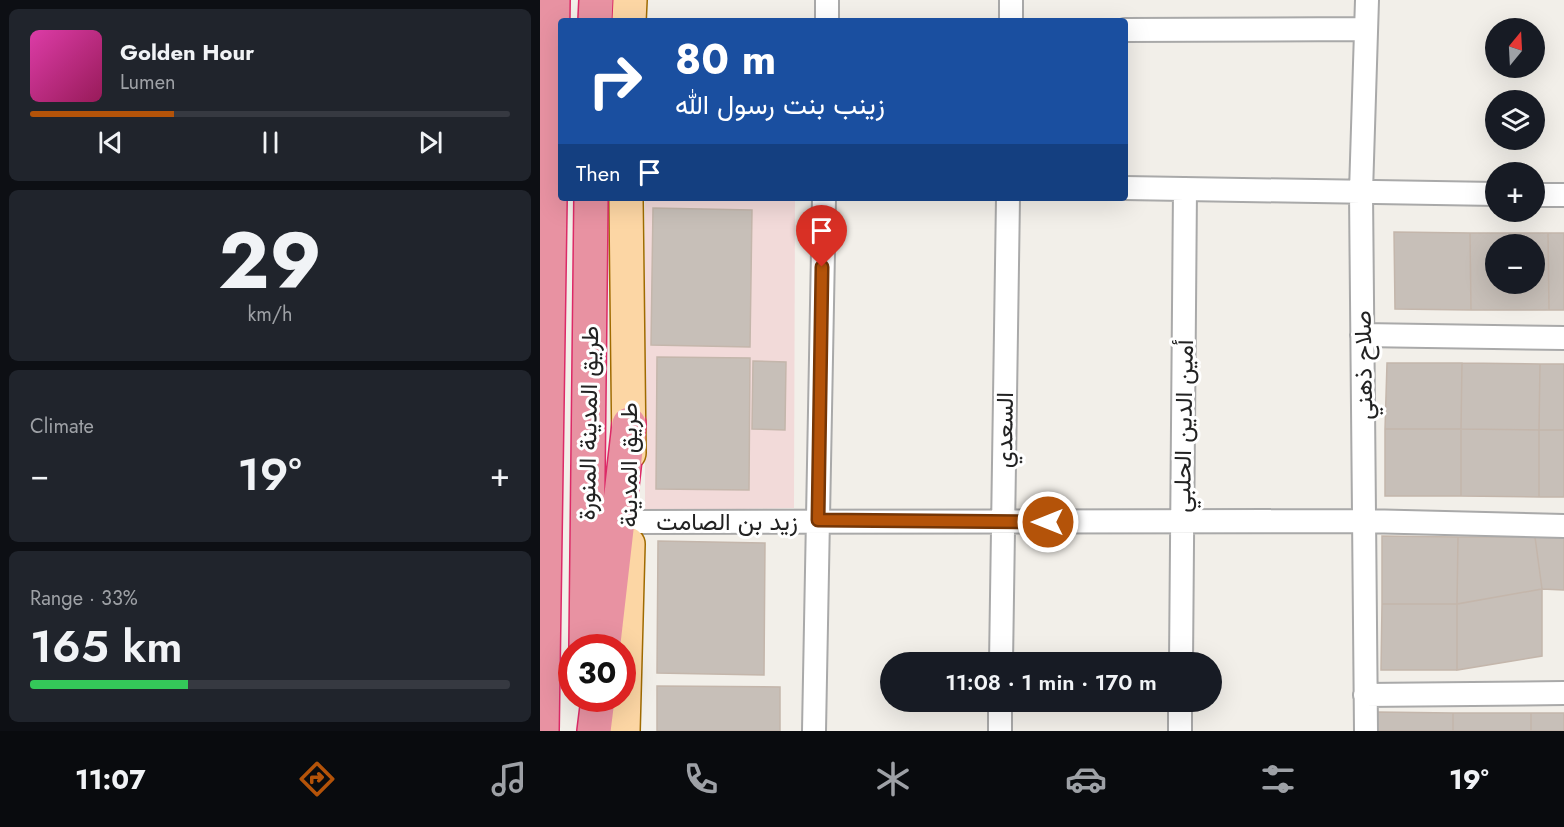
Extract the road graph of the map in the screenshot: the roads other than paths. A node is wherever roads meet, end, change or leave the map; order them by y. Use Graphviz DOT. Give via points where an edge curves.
graph roads {
  1 [pos="553,0"];
  2 [pos="596,0"];
  3 [pos="630,0"];
  4 [pos="827,0"];
  5 [pos="1011,0"];
  6 [pos="1367,0"];
  7 [pos="595,18"];
  8 [pos="629,18"];
  9 [pos="827,18"];
  10 [pos="1011,18"];
  11 [pos="1366,29"];
  12 [pos="1128,30"];
  13 [pos="1128,188"];
  14 [pos="1185,189"];
  15 [pos="1361,192"];
  16 [pos="1485,194"];
  17 [pos="1545,195"];
  18 [pos="1564,195"];
  19 [pos="591,201"];
  20 [pos="626,201"];
  21 [pos="824,201"];
  22 [pos="1008,201"];
  23 [pos="1362,335"];
  24 [pos="1564,338"];
  25 [pos="629,424"];
  26 [pos="818,520"];
  27 [pos="1364,521"];
  28 [pos="628,522"];
  29 [pos="1003,522"];
  30 [pos="1184,523"];
  31 [pos="1564,526"];
  32 [pos="586,634"];
  33 [pos="606,634"];
  34 [pos="1001,652"];
  35 [pos="1181,652"];
  36 [pos="1564,693"];
  37 [pos="1365,695"];
  38 [pos="585,712"];
  39 [pos="596,712"];
  40 [pos="1000,712"];
  41 [pos="1180,712"];
  42 [pos="542,731"];
  43 [pos="585,731"];
  44 [pos="594,731"];
  45 [pos="623,731"];
  46 [pos="814,731"];
  47 [pos="1000,731"];
  48 [pos="1180,731"];
  49 [pos="1366,731"];
  1 -- 42 [label="highway, طريق المدينة المنورة"];
  2 -- 7 [label="highway"];
  3 -- 8 [label="main road"];
  4 -- 9 [label="street"];
  5 -- 10 [label="street"];
  6 -- 11 [label="street, صلاح ذهني"];
  11 -- 12 [label="street"];
  11 -- 15 [label="street, صلاح ذهني"];
  13 -- 14 [label="street"];
  14 -- 15 [label="street"];
  14 -- 30 [label="street, أمين الدين الحلبي"];
  15 -- 16 [label="street"];
  15 -- 23 [label="street, صلاح ذهني"];
  17 -- 18 [label="street"];
  19 -- 32 [label="highway, طريق المدينة المنورة"];
  20 -- 25 [label="main road, طريق المدينة"];
  21 -- 26 [label="street"];
  22 -- 29 [label="street, السعدي"];
  23 -- 24 [label="street"];
  23 -- 27 [label="street, صلاح ذهني"];
  25 -- 28 [label="main road, طريق المدينة"];
  25 -- 33 [label="highway"];
  26 -- 28 [label="street, زيد بن الصامت"];
  26 -- 29 [label="street, زيد بن الصامت"];
  26 -- 46 [label="street"];
  27 -- 30 [label="street, زيد بن الصامت"];
  27 -- 31 [label="street, زيد بن الصامت"];
  27 -- 37 [label="street, صلاح ذهني"];
  28 -- 45 [label="main road, طريق المدينة"];
  29 -- 30 [label="street, زيد بن الصامت"];
  29 -- 34 [label="street, السعدي"];
  30 -- 35 [label="street, أمين الدين الحلبي"];
  36 -- 37 [label="street"];
  37 -- 49 [label="street, صلاح ذهني"];
  38 -- 43 [label="highway"];
  39 -- 44 [label="highway"];
  40 -- 47 [label="street"];
  41 -- 48 [label="street"];
}
